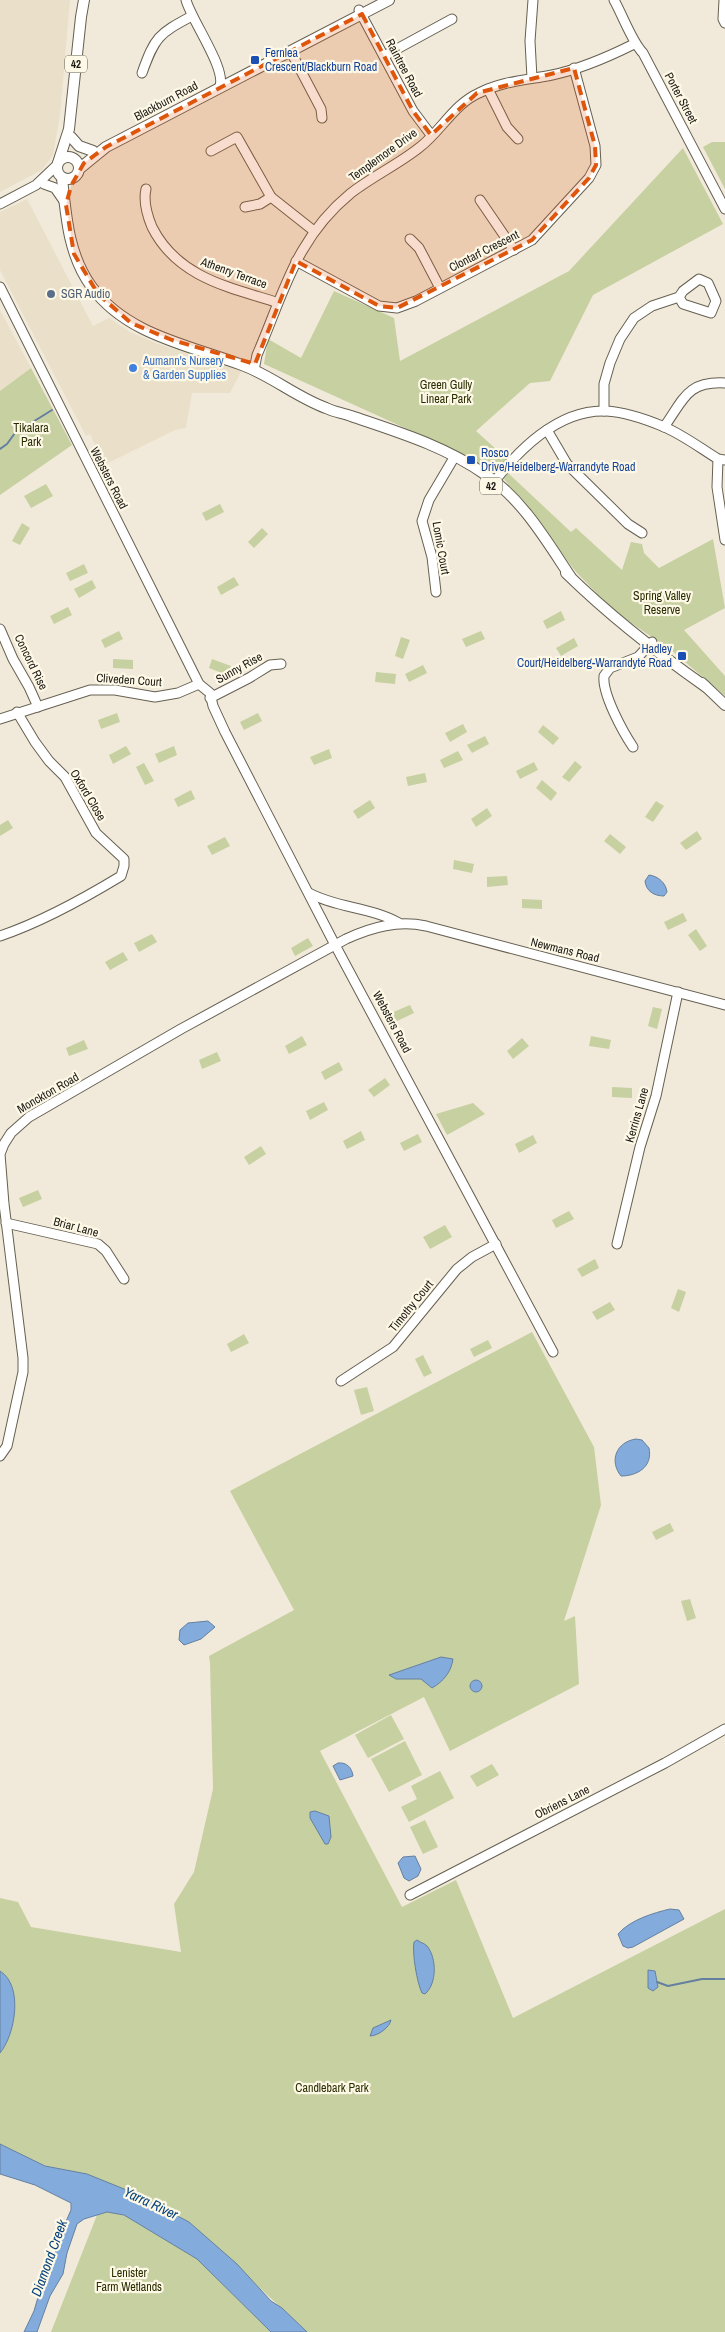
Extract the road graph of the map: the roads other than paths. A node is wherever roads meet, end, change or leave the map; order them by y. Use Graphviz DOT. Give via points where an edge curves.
graph roads {
  1 [pos="84,0"];
  2 [pos="186,0"];
  3 [pos="377,0"];
  4 [pos="389,0"];
  5 [pos="533,0"];
  6 [pos="614,0"];
  7 [pos="724,0"];
  8 [pos="360,12"];
  9 [pos="192,16"];
  10 [pos="452,19"];
  11 [pos="725,23"];
  12 [pos="634,44"];
  13 [pos="291,52"];
  14 [pos="384,56"];
  15 [pos="218,66"];
  16 [pos="574,68"];
  17 [pos="142,73"];
  18 [pos="238,78"];
  19 [pos="532,78"];
  20 [pos="218,88"];
  21 [pos="488,89"];
  22 [pos="322,118"];
  23 [pos="70,133"];
  24 [pos="431,135"];
  25 [pos="518,139"];
  26 [pos="106,147"];
  27 [pos="93,151"];
  28 [pos="211,151"];
  29 [pos="73,158"];
  30 [pos="57,164"];
  31 [pos="77,173"];
  32 [pos="61,177"];
  33 [pos="40,185"];
  34 [pos="146,190"];
  35 [pos="271,197"];
  36 [pos="480,200"];
  37 [pos="0,204"];
  38 [pos="66,205"];
  39 [pos="245,207"];
  40 [pos="725,209"];
  41 [pos="314,232"];
  42 [pos="410,238"];
  43 [pos="514,250"];
  44 [pos="296,261"];
  45 [pos="0,287"];
  46 [pos="440,288"];
  47 [pos="679,297"];
  48 [pos="276,302"];
  49 [pos="256,366"];
  50 [pos="725,383"];
  51 [pos="604,411"];
  52 [pos="664,427"];
  53 [pos="547,430"];
  54 [pos="454,459"];
  55 [pos="722,460"];
  56 [pos="493,483"];
  57 [pos="642,533"];
  58 [pos="725,540"];
  59 [pos="436,592"];
  60 [pos="0,629"];
  61 [pos="651,644"];
  62 [pos="281,664"];
  63 [pos="198,683"];
  64 [pos="211,699"];
  65 [pos="725,705"];
  66 [pos="38,707"];
  67 [pos="17,712"];
  68 [pos="0,720"];
  69 [pos="633,747"];
  70 [pos="309,893"];
  71 [pos="324,900"];
  72 [pos="318,911"];
  73 [pos="399,923"];
  74 [pos="0,936"];
  75 [pos="336,945"];
  76 [pos="678,992"];
  77 [pos="725,1005"];
  78 [pos="6,1223"];
  79 [pos="496,1244"];
  80 [pos="617,1244"];
  81 [pos="124,1279"];
  82 [pos="553,1352"];
  83 [pos="342,1381"];
  84 [pos="0,1456"];
  85 [pos="725,1729"];
  86 [pos="410,1895"];
  1 -- 23 [label="main road, 42"];
  2 -- 9 [label="street"];
  3 -- 8 [label="main road, Blackburn Road"];
  4 -- 8 [label="main road, Blackburn Road"];
  5 -- 19 [label="street"];
  6 -- 12 [label="street, Porter Street"];
  7 -- 11 [label="street"];
  8 -- 13 [label="main road, Blackburn Road"];
  8 -- 14 [label="street, Raintree Road"];
  8 -- 18 [label="main road, Blackburn Road" via="306,37"];
  9 -- 15 [label="street"];
  9 -- 17 [label="street" via="166,30 152,44"];
  10 -- 14 [label="street"];
  12 -- 16 [label="street, Templemore Drive" via="601,60"];
  12 -- 40 [label="street, Porter Street" via="643,53"];
  13 -- 18 [label="main road, Blackburn Road"];
  13 -- 22 [label="street" via="321,109"];
  14 -- 24 [label="street, Raintree Road" via="413,111"];
  15 -- 18 [label="street"];
  15 -- 20 [label="street" via="222,80"];
  16 -- 19 [label="street, Templemore Drive"];
  16 -- 43 [label="street, Clontarf Crescent" via="595,146 596,165 590,178 552,221 532,240"];
  18 -- 20 [label="main road, Blackburn Road"];
  19 -- 21 [label="street, Templemore Drive" via="505,82"];
  20 -- 26 [label="main road, Blackburn Road"];
  21 -- 24 [label="street, Templemore Drive" via="477,93"];
  21 -- 25 [label="street" via="507,127"];
  23 -- 27 [label="main road" via="79,146"];
  23 -- 29 [label="main road, 42"];
  23 -- 30 [label="main road, 42"];
  24 -- 41 [label="street, Templemore Drive" via="422,146 351,194"];
  26 -- 27 [label="main road, Blackburn Road"];
  26 -- 31 [label="main road, Blackburn Road"];
  27 -- 29 [label="main road, Blackburn Road"];
  28 -- 35 [label="street" via="237,138"];
  29 -- 30 [label="main road" via="64,157"];
  29 -- 31 [label="main road, 42" via="78,162"];
  30 -- 32 [label="main road, 42"];
  30 -- 33 [label="street"];
  31 -- 32 [label="main road" via="68,180"];
  31 -- 38 [label="main road, 42"];
  32 -- 33 [label="street"];
  32 -- 38 [label="main road, 42"];
  33 -- 37 [label="street"];
  33 -- 38 [label="street" via="58,192"];
  34 -- 48 [label="street, Athenry Terrace" via="144,202 150,222 161,242 178,261 208,280"];
  35 -- 39 [label="street" via="260,204"];
  35 -- 41 [label="street"];
  36 -- 43 [label="street"];
  38 -- 49 [label="main road, 42" via="67,228 74,254 92,288 121,316 144,330"];
  41 -- 44 [label="street, Templemore Drive"];
  42 -- 46 [label="street" via="419,248"];
  43 -- 46 [label="street, Clontarf Crescent"];
  44 -- 46 [label="street, Clontarf Crescent" via="387,308 406,305"];
  44 -- 48 [label="street, Templemore Drive"];
  45 -- 63 [label="street, Websters Road"];
  47 -- 51 [label="street" via="652,306 634,318 610,363 604,384"];
  48 -- 49 [label="street, Templemore Drive"];
  49 -- 54 [label="main road, 42" via="347,415 426,442"];
  50 -- 52 [label="street" via="707,382 693,388"];
  51 -- 52 [label="street" via="621,412"];
  51 -- 53 [label="street" via="580,415"];
  52 -- 55 [label="street"];
  53 -- 56 [label="street" via="519,452"];
  53 -- 57 [label="street" via="567,464 628,524"];
  54 -- 56 [label="main road, 42"];
  54 -- 59 [label="street, Lomic Court" via="428,500 422,521 432,557"];
  55 -- 58 [label="street" via="717,487"];
  56 -- 61 [label="main road, 42" via="520,507 570,576 616,619"];
  60 -- 66 [label="street, Concord Rise"];
  61 -- 65 [label="main road, 42" via="673,656"];
  61 -- 69 [label="street" via="638,657 610,668 604,676 618,722"];
  62 -- 64 [label="street, Sunny Rise" via="270,664"];
  63 -- 64 [label="street, Websters Road"];
  63 -- 66 [label="street, Cliveden Court" via="178,693 155,697 98,689"];
  64 -- 70 [label="street, Websters Road"];
  66 -- 67 [label="street, Cliveden Court"];
  67 -- 68 [label="street, Cliveden Court"];
  67 -- 74 [label="street, Oxford Close" via="49,761 65,777 96,833 124,859 124,866 121,876 83,898"];
  70 -- 71 [label="street, Newmans Road"];
  70 -- 72 [label="street, Websters Road"];
  71 -- 72 [label="street"];
  71 -- 73 [label="street, Newmans Road"];
  72 -- 75 [label="street, Websters Road"];
  73 -- 75 [label="street, Newmans Road" via="367,930"];
  73 -- 76 [label="street, Newmans Road" via="426,926"];
  75 -- 78 [label="street, Monckton Road" via="181,1029 22,1121 6,1139 0,1154"];
  75 -- 79 [label="street, Websters Road"];
  76 -- 77 [label="street, Newmans Road"];
  76 -- 80 [label="street, Kerrins Lane" via="656,1096"];
  78 -- 81 [label="street, Briar Lane" via="98,1244"];
  78 -- 84 [label="street, Monckton Road" via="23,1358 6,1446"];
  79 -- 82 [label="street, Websters Road"];
  79 -- 83 [label="street, Timothy Court" via="458,1269 393,1347"];
  85 -- 86 [label="street, Obriens Lane"];
}
